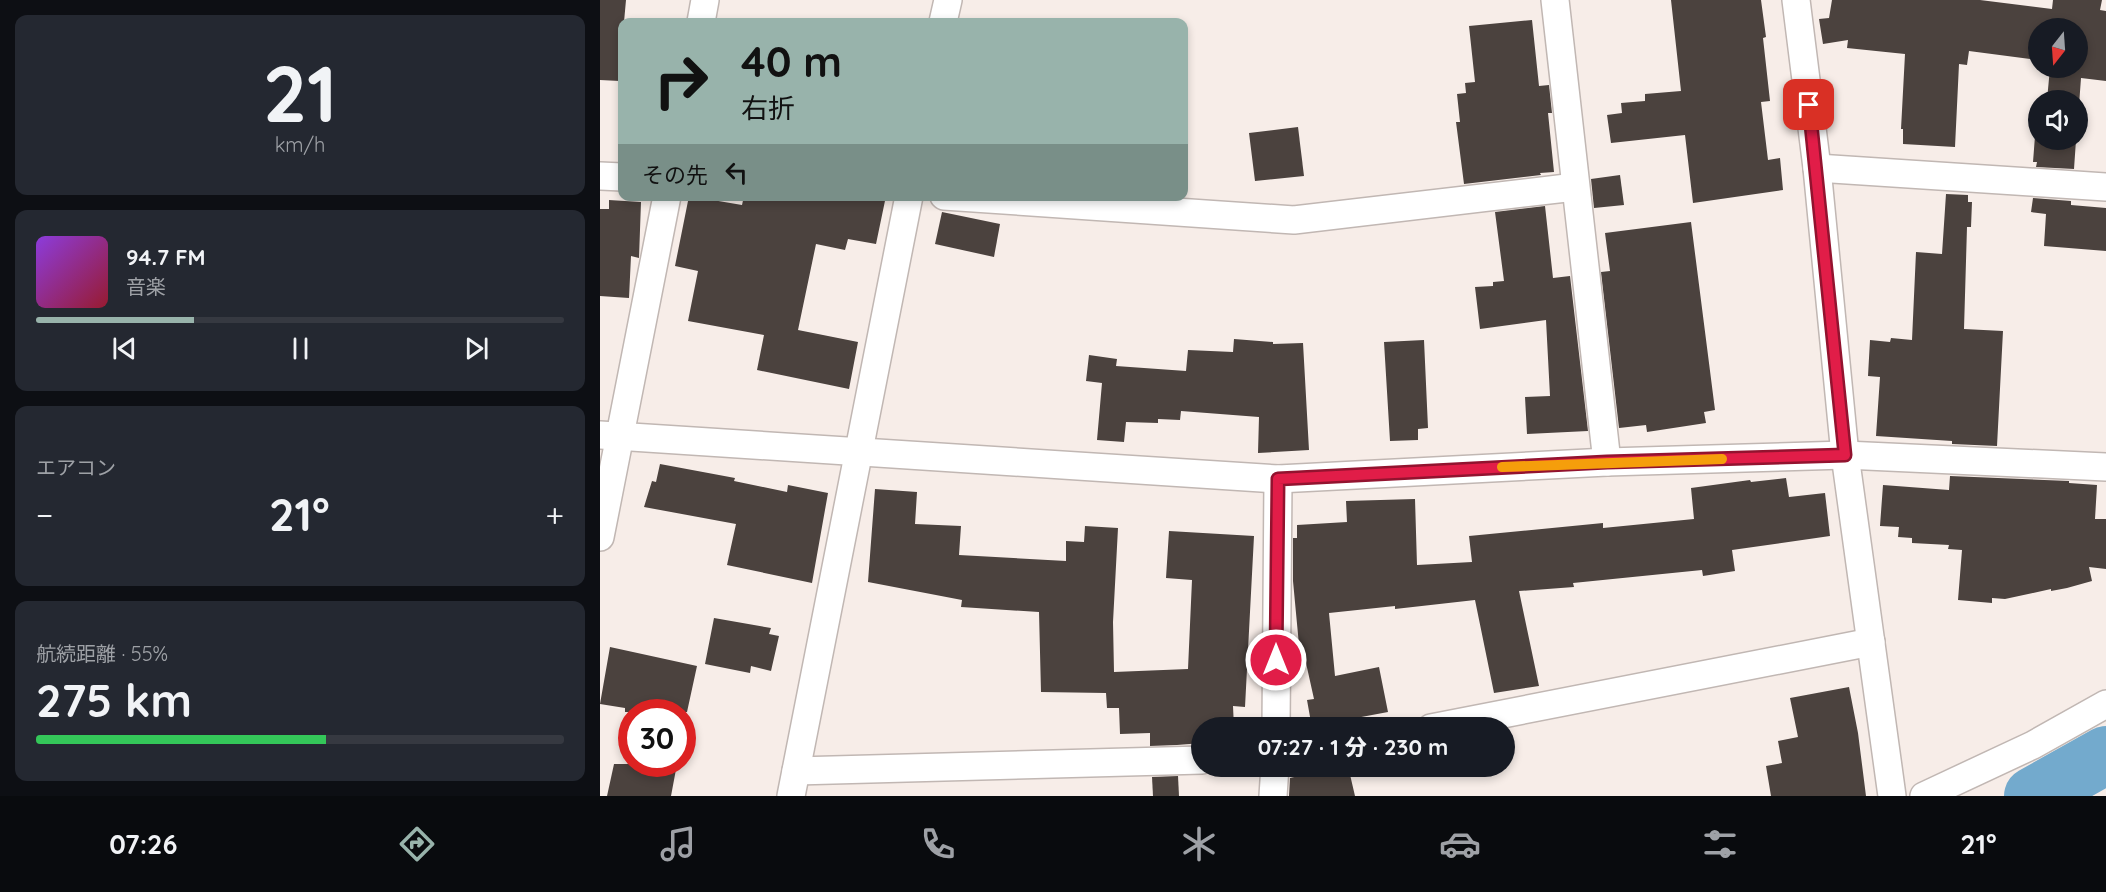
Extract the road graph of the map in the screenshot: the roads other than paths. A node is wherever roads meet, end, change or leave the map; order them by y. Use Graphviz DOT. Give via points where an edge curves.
graph roads {
  1 [pos="705,0"];
  2 [pos="948,0"];
  3 [pos="1555,0"];
  4 [pos="1796,0"];
  5 [pos="702,18"];
  6 [pos="945,18"];
  7 [pos="1817,168"];
  8 [pos="600,176"];
  9 [pos="618,177"];
  10 [pos="1575,187"];
  11 [pos="2106,187"];
  12 [pos="666,201"];
  13 [pos="908,201"];
  14 [pos="1017,201"];
  15 [pos="610,436"];
  16 [pos="859,453"];
  17 [pos="1845,455"];
  18 [pos="1607,462"];
  19 [pos="2106,467"];
  20 [pos="1278,479"];
  21 [pos="600,537"];
  22 [pos="1871,642"];
  23 [pos="2106,704"];
  24 [pos="1276,717"];
  25 [pos="1487,717"];
  26 [pos="1191,761"];
  27 [pos="1274,777"];
  28 [pos="793,784"];
  29 [pos="1273,796"];
  30 [pos="1892,796"];
  31 [pos="1924,796"];
  1 -- 5 [label="street"];
  2 -- 6 [label="street"];
  3 -- 10 [label="street"];
  4 -- 7 [label="street"];
  7 -- 11 [label="street"];
  7 -- 17 [label="street"];
  8 -- 9 [label="street"];
  10 -- 14 [label="street" via="1294,220"];
  10 -- 18 [label="street"];
  12 -- 15 [label="street"];
  13 -- 16 [label="street"];
  15 -- 16 [label="street"];
  15 -- 21 [label="street"];
  16 -- 20 [label="street"];
  16 -- 28 [label="street"];
  17 -- 18 [label="street"];
  17 -- 19 [label="street"];
  17 -- 22 [label="street"];
  18 -- 20 [label="street"];
  20 -- 24 [label="street"];
  22 -- 25 [label="street"];
  22 -- 30 [label="street"];
  23 -- 31 [label="street" via="2033,745"];
  26 -- 28 [label="street"];
  27 -- 29 [label="street"];
}
